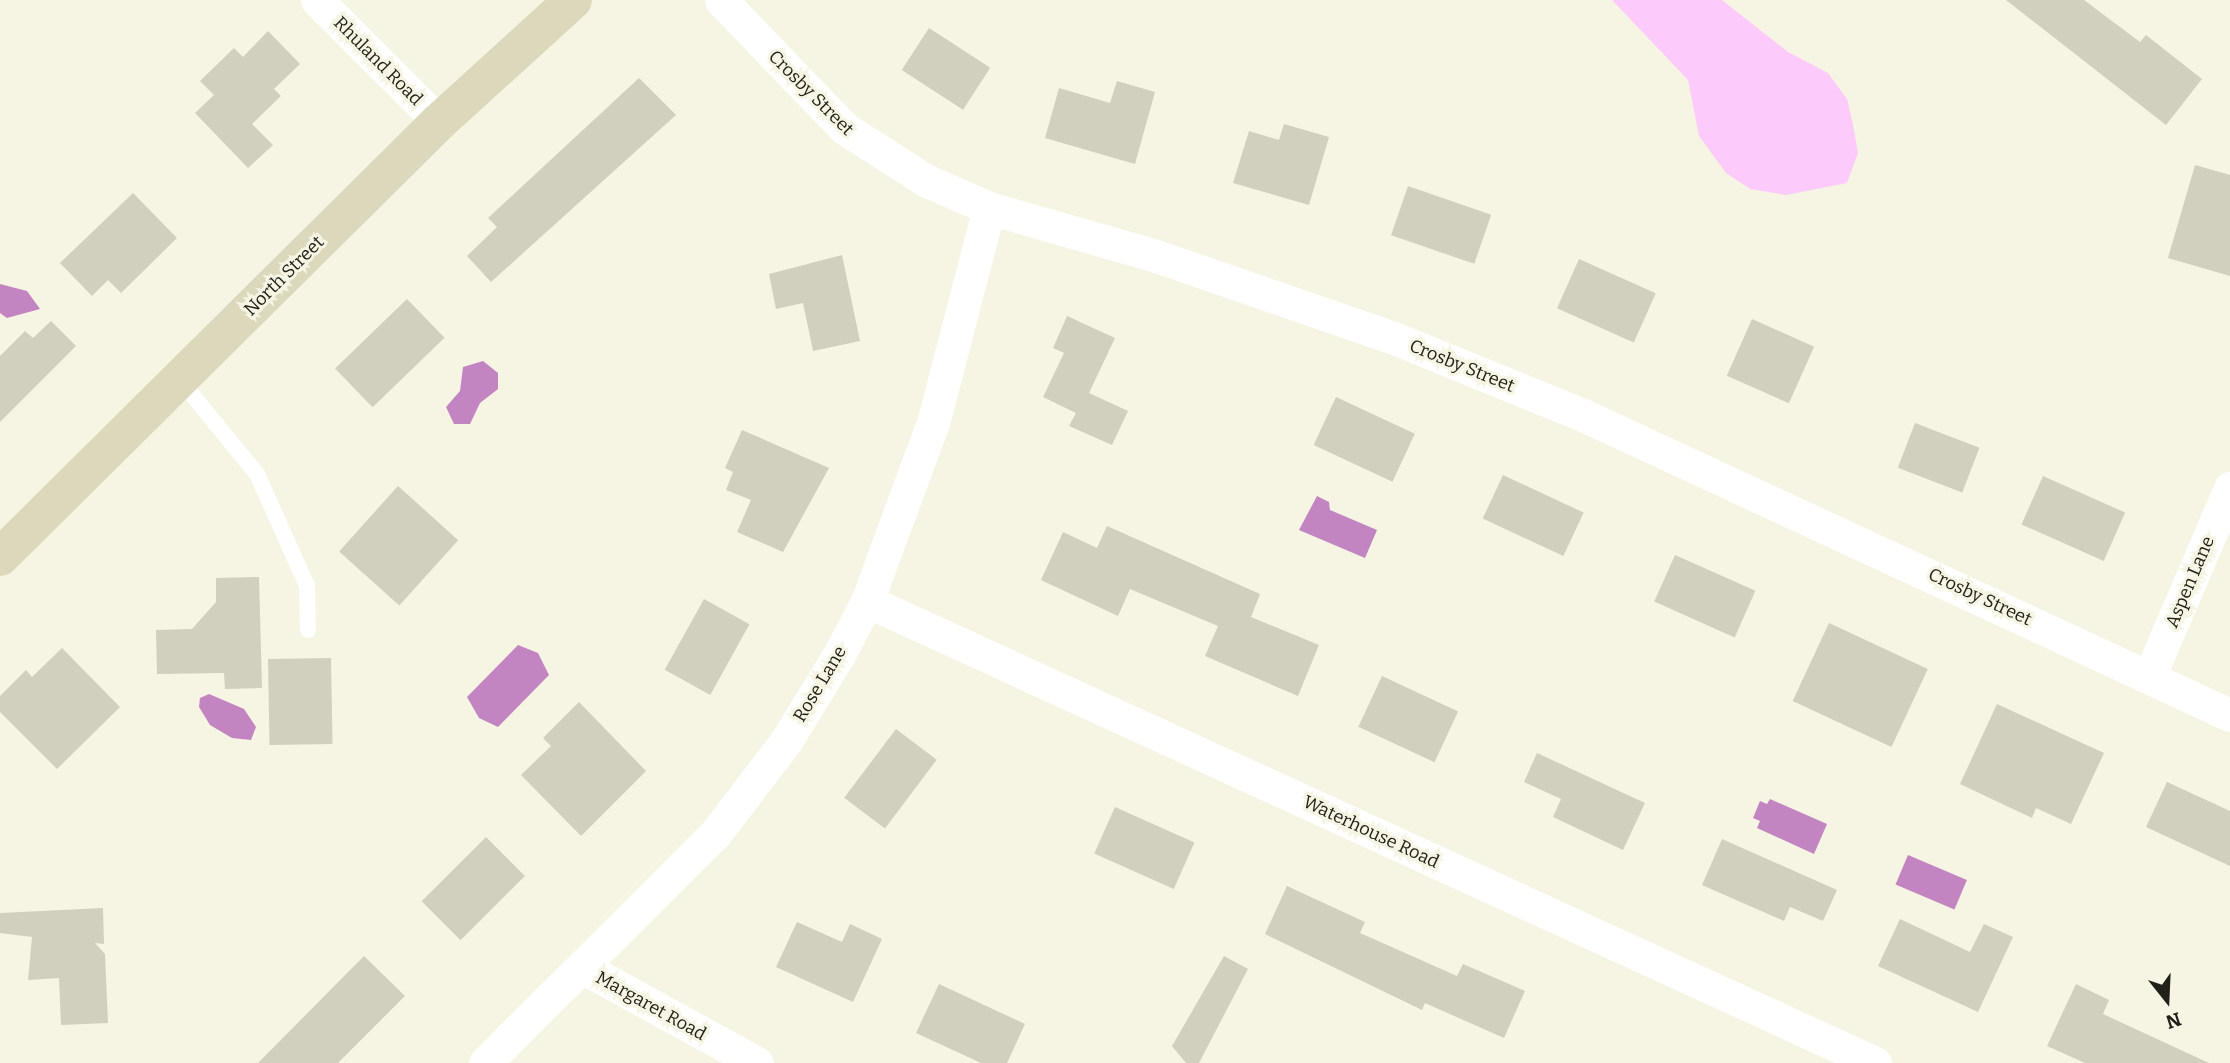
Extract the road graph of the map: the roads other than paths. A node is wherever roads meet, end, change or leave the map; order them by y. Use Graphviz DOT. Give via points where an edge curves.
graph roads {
  1 [pos="317,0"];
  2 [pos="573,0"];
  3 [pos="721,0"];
  4 [pos="439,122"];
  5 [pos="989,208"];
  6 [pos="180,380"];
  7 [pos="2230,488"];
  8 [pos="1,555"];
  9 [pos="867,601"];
  10 [pos="308,630"];
  11 [pos="2149,677"];
  12 [pos="2230,715"];
  13 [pos="584,968"];
  14 [pos="485,1063"];
  15 [pos="757,1063"];
  16 [pos="1875,1063"];
  1 -- 4 [label="street, Rhuland Road"];
  2 -- 4 [label="street, North Street"];
  3 -- 5 [label="street, Crosby Street" via="844,128 907,172"];
  4 -- 6 [label="street, North Street"];
  5 -- 9 [label="street, Rose Lane" via="933,423"];
  5 -- 11 [label="street, Crosby Street" via="1156,256 1394,338 1583,415"];
  6 -- 8 [label="street, North Street"];
  6 -- 10 [label="lane" via="257,474 307,586"];
  7 -- 11 [label="street, Aspen Lane"];
  9 -- 13 [label="street, Rose Lane" via="786,741 749,791 672,881"];
  9 -- 16 [label="street, Waterhouse Road"];
  11 -- 12 [label="street, Crosby Street"];
  13 -- 14 [label="street, Rose Lane"];
  13 -- 15 [label="street, Margaret Road"];
}
